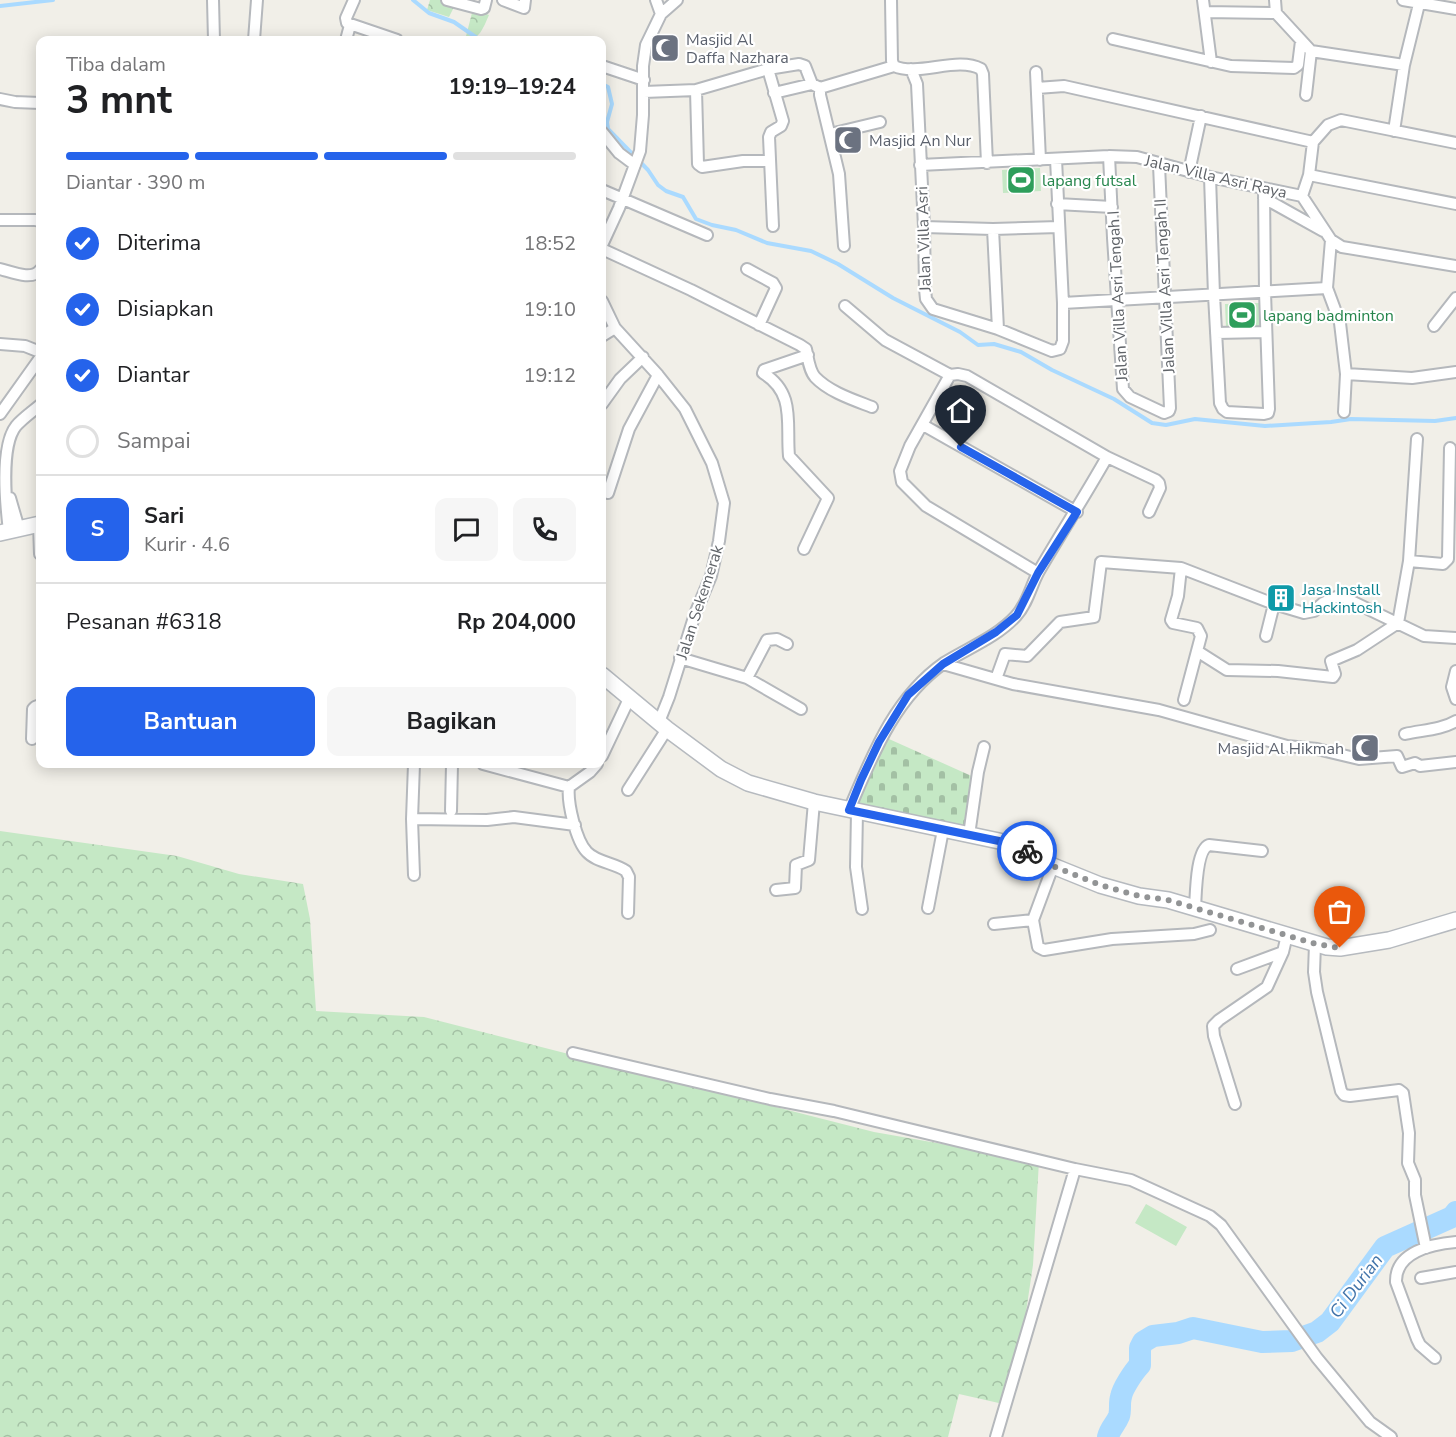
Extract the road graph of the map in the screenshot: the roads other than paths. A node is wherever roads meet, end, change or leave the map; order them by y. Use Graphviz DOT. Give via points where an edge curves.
graph roads {
  1 [pos="213,0"];
  2 [pos="258,0"];
  3 [pos="354,0"];
  4 [pos="447,0"];
  5 [pos="486,0"];
  6 [pos="503,0"];
  7 [pos="525,0"];
  8 [pos="656,0"];
  9 [pos="677,0"];
  10 [pos="891,0"];
  11 [pos="1203,0"];
  12 [pos="1275,0"];
  13 [pos="1403,0"];
  14 [pos="1420,2"];
  15 [pos="1456,9"];
  16 [pos="1205,12"];
  17 [pos="1275,13"];
  18 [pos="661,14"];
  19 [pos="350,26"];
  20 [pos="214,36"];
  21 [pos="254,36"];
  22 [pos="347,36"];
  23 [pos="384,36"];
  24 [pos="1113,39"];
  25 [pos="1301,40"];
  26 [pos="1311,51"];
  27 [pos="1211,62"];
  28 [pos="1404,65"];
  29 [pos="894,66"];
  30 [pos="606,67"];
  31 [pos="768,69"];
  32 [pos="911,69"];
  33 [pos="1036,72"];
  34 [pos="644,80"];
  35 [pos="816,86"];
  36 [pos="1036,88"];
  37 [pos="696,90"];
  38 [pos="644,92"];
  39 [pos="774,93"];
  40 [pos="1306,95"];
  41 [pos="0,99"];
  42 [pos="36,103"];
  43 [pos="1201,116"];
  44 [pos="880,122"];
  45 [pos="1394,131"];
  46 [pos="830,134"];
  47 [pos="606,137"];
  48 [pos="1313,142"];
  49 [pos="1456,143"];
  50 [pos="1109,156"];
  51 [pos="637,159"];
  52 [pos="1040,159"];
  53 [pos="1056,159"];
  54 [pos="770,160"];
  55 [pos="987,163"];
  56 [pos="920,165"];
  57 [pos="1158,165"];
  58 [pos="1189,172"];
  59 [pos="1309,176"];
  60 [pos="1210,177"];
  61 [pos="606,192"];
  62 [pos="1264,194"];
  63 [pos="1302,196"];
  64 [pos="622,199"];
  65 [pos="1057,204"];
  66 [pos="1456,204"];
  67 [pos="1112,207"];
  68 [pos="0,220"];
  69 [pos="36,220"];
  70 [pos="773,226"];
  71 [pos="924,227"];
  72 [pos="1059,227"];
  73 [pos="993,229"];
  74 [pos="1323,231"];
  75 [pos="707,235"];
  76 [pos="606,237"];
  77 [pos="1330,240"];
  78 [pos="843,246"];
  79 [pos="606,249"];
  80 [pos="1456,266"];
  81 [pos="0,269"];
  82 [pos="747,269"];
  83 [pos="36,275"];
  84 [pos="1327,288"];
  85 [pos="1265,292"];
  86 [pos="1214,295"];
  87 [pos="1165,297"];
  88 [pos="1456,298"];
  89 [pos="1117,301"];
  90 [pos="1063,303"];
  91 [pos="845,306"];
  92 [pos="606,309"];
  93 [pos="759,324"];
  94 [pos="1434,326"];
  95 [pos="615,327"];
  96 [pos="998,329"];
  97 [pos="1266,332"];
  98 [pos="606,333"];
  99 [pos="1216,333"];
  100 [pos="0,344"];
  101 [pos="36,350"];
  102 [pos="808,354"];
  103 [pos="643,357"];
  104 [pos="36,364"];
  105 [pos="1456,372"];
  106 [pos="1346,374"];
  107 [pos="658,375"];
  108 [pos="950,375"];
  109 [pos="606,398"];
  110 [pos="1130,398"];
  111 [pos="872,407"];
  112 [pos="36,408"];
  113 [pos="1344,412"];
  114 [pos="0,414"];
  115 [pos="923,425"];
  116 [pos="1417,439"];
  117 [pos="1450,448"];
  118 [pos="1107,457"];
  119 [pos="6,483"];
  120 [pos="608,493"];
  121 [pos="1077,512"];
  122 [pos="1149,512"];
  123 [pos="36,525"];
  124 [pos="9,531"];
  125 [pos="804,549"];
  126 [pos="1409,561"];
  127 [pos="1452,564"];
  128 [pos="1182,568"];
  129 [pos="1038,573"];
  130 [pos="1274,604"];
  131 [pos="1398,623"];
  132 [pos="1266,636"];
  133 [pos="1456,639"];
  134 [pos="787,644"];
  135 [pos="1197,651"];
  136 [pos="680,658"];
  137 [pos="943,664"];
  138 [pos="1456,671"];
  139 [pos="747,678"];
  140 [pos="606,679"];
  141 [pos="996,679"];
  142 [pos="629,699"];
  143 [pos="1456,699"];
  144 [pos="1184,700"];
  145 [pos="36,707"];
  146 [pos="801,708"];
  147 [pos="1456,724"];
  148 [pos="663,726"];
  149 [pos="1405,734"];
  150 [pos="32,740"];
  151 [pos="984,747"];
  152 [pos="606,748"];
  153 [pos="1456,762"];
  154 [pos="414,768"];
  155 [pos="452,768"];
  156 [pos="498,768"];
  157 [pos="594,768"];
  158 [pos="569,787"];
  159 [pos="628,790"];
  160 [pos="814,802"];
  161 [pos="451,811"];
  162 [pos="853,811"];
  163 [pos="412,819"];
  164 [pos="575,825"];
  165 [pos="942,830"];
  166 [pos="969,835"];
  167 [pos="1262,851"];
  168 [pos="1053,866"];
  169 [pos="414,874"];
  170 [pos="776,890"];
  171 [pos="928,908"];
  172 [pos="1194,908"];
  173 [pos="862,909"];
  174 [pos="628,913"];
  175 [pos="1033,920"];
  176 [pos="1456,920"];
  177 [pos="994,924"];
  178 [pos="1210,930"];
  179 [pos="1287,935"];
  180 [pos="1316,944"];
  181 [pos="1283,952"];
  182 [pos="1237,969"];
  183 [pos="573,1053"];
  184 [pos="1235,1104"];
  185 [pos="1075,1169"];
  186 [pos="1456,1242"];
  187 [pos="1425,1244"];
  188 [pos="1456,1272"];
  189 [pos="1421,1278"];
  190 [pos="1435,1358"];
  191 [pos="996,1437"];
  192 [pos="1391,1437"];
  1 -- 20 [label="street"];
  2 -- 21 [label="street"];
  3 -- 19 [label="street" via="346,18"];
  4 -- 5 [label="street" via="482,9"];
  6 -- 7 [label="street" via="524,8"];
  8 -- 18 [label="street"];
  9 -- 18 [label="street"];
  10 -- 29 [label="street"];
  11 -- 16 [label="street"];
  12 -- 17 [label="street"];
  13 -- 14 [label="street"];
  14 -- 15 [label="street"];
  14 -- 28 [label="street"];
  16 -- 17 [label="street"];
  16 -- 27 [label="street"];
  17 -- 25 [label="street"];
  18 -- 34 [label="street" via="646,45"];
  19 -- 22 [label="street"];
  19 -- 23 [label="street"];
  24 -- 27 [label="street"];
  25 -- 26 [label="street"];
  25 -- 27 [label="street" via="1298,65 1294,68"];
  26 -- 28 [label="street"];
  26 -- 40 [label="street"];
  28 -- 45 [label="street"];
  29 -- 32 [label="street"];
  29 -- 35 [label="street"];
  30 -- 34 [label="street"];
  31 -- 35 [label="street" via="805,66"];
  31 -- 37 [label="street"];
  31 -- 39 [label="street"];
  32 -- 55 [label="street" via="981,69"];
  32 -- 56 [label="street, Jalan Villa Asri" via="917,84"];
  33 -- 36 [label="street"];
  34 -- 38 [label="street"];
  35 -- 39 [label="street"];
  35 -- 46 [label="street"];
  36 -- 43 [label="street" via="1064,86"];
  36 -- 52 [label="street"];
  37 -- 38 [label="street"];
  37 -- 54 [label="street" via="698,164 702,167"];
  38 -- 51 [label="street"];
  39 -- 54 [label="street" via="783,121 770,134"];
  41 -- 42 [label="street"];
  43 -- 48 [label="street"];
  43 -- 58 [label="street"];
  44 -- 46 [label="street"];
  45 -- 48 [label="street" via="1341,120 1328,125"];
  45 -- 49 [label="street"];
  46 -- 78 [label="street" via="839,174"];
  47 -- 51 [label="street" via="619,153"];
  48 -- 59 [label="street"];
  50 -- 53 [label="street, Jalan Villa Asri Raya"];
  50 -- 57 [label="street, Jalan Villa Asri Raya" via="1137,158"];
  50 -- 67 [label="street, Jalan Villa Asri Tengah I"];
  51 -- 64 [label="street"];
  52 -- 53 [label="street, Jalan Villa Asri Raya"];
  52 -- 55 [label="street, Jalan Villa Asri Raya"];
  53 -- 65 [label="street"];
  54 -- 70 [label="street"];
  55 -- 56 [label="street, Jalan Villa Asri Raya"];
  56 -- 71 [label="street, Jalan Villa Asri"];
  57 -- 58 [label="street, Jalan Villa Asri Raya"];
  57 -- 87 [label="street, Jalan Villa Asri Tengah II"];
  58 -- 60 [label="street, Jalan Villa Asri Raya"];
  59 -- 63 [label="street"];
  59 -- 66 [label="street"];
  60 -- 62 [label="street, Jalan Villa Asri Raya"];
  60 -- 86 [label="street"];
  61 -- 64 [label="street"];
  62 -- 63 [label="street, Jalan Villa Asri Raya"];
  62 -- 74 [label="street"];
  62 -- 85 [label="street"];
  63 -- 74 [label="street, Jalan Villa Asri Raya"];
  64 -- 75 [label="street"];
  64 -- 76 [label="street"];
  65 -- 67 [label="street"];
  65 -- 72 [label="street"];
  67 -- 89 [label="street, Jalan Villa Asri Tengah I"];
  68 -- 69 [label="street"];
  71 -- 73 [label="street"];
  71 -- 96 [label="street, Jalan Villa Asri" via="925,290 929,305"];
  72 -- 73 [label="street"];
  72 -- 90 [label="street"];
  73 -- 96 [label="street"];
  74 -- 77 [label="street, Jalan Villa Asri Raya"];
  77 -- 80 [label="street" via="1342,247"];
  77 -- 84 [label="street"];
  79 -- 93 [label="street"];
  81 -- 83 [label="street"];
  82 -- 93 [label="street" via="776,285"];
  84 -- 85 [label="street"];
  84 -- 106 [label="street" via="1340,322"];
  85 -- 86 [label="street"];
  85 -- 97 [label="street"];
  86 -- 87 [label="street"];
  86 -- 99 [label="street"];
  87 -- 89 [label="street"];
  87 -- 110 [label="street, Jalan Villa Asri Tengah II" via="1169,411 1164,413"];
  88 -- 94 [label="street"];
  89 -- 90 [label="street"];
  89 -- 110 [label="street, Jalan Villa Asri Tengah I" via="1123,389"];
  90 -- 96 [label="street, Jalan Villa Asri" via="1060,349 1052,351"];
  91 -- 108 [label="street" via="885,340"];
  92 -- 95 [label="street, Jalan Sekemerak"];
  93 -- 102 [label="street" via="800,345"];
  95 -- 98 [label="street"];
  95 -- 103 [label="street, Jalan Sekemerak"];
  97 -- 99 [label="street"];
  97 -- 99 [label="street" via="1269,413 1264,414 1223,409"];
  100 -- 101 [label="street"];
  102 -- 111 [label="street" via="815,377"];
  102 -- 125 [label="street" via="763,373 783,391 789,423 789,456 828,498"];
  103 -- 107 [label="street, Jalan Sekemerak"];
  103 -- 109 [label="street"];
  104 -- 114 [label="street"];
  105 -- 106 [label="street" via="1412,378"];
  106 -- 113 [label="street"];
  107 -- 120 [label="street" via="629,429"];
  107 -- 136 [label="street, Jalan Sekemerak" via="698,435 712,463 724,503 711,576"];
  108 -- 115 [label="street"];
  108 -- 118 [label="street" via="967,376"];
  112 -- 119 [label="street" via="10,435 5,458"];
  115 -- 121 [label="street"];
  115 -- 129 [label="street" via="900,471 902,482 926,506"];
  116 -- 126 [label="street"];
  117 -- 127 [label="street"];
  118 -- 121 [label="street"];
  118 -- 122 [label="street" via="1159,483"];
  119 -- 124 [label="street"];
  119 -- 124 [label="street"];
  121 -- 129 [label="street"];
  123 -- 124 [label="street"];
  126 -- 127 [label="street"];
  126 -- 131 [label="street"];
  128 -- 130 [label="street"];
  128 -- 135 [label="street" via="1170,620 1201,631"];
  128 -- 141 [label="street" via="1101,562 1094,617 1060,622 1027,656 1005,654"];
  129 -- 137 [label="street" via="1017,615"];
  130 -- 131 [label="street" via="1304,613 1340,597"];
  130 -- 132 [label="street"];
  131 -- 133 [label="street" via="1424,636"];
  131 -- 135 [label="street" via="1357,650 1331,661 1333,677 1227,670"];
  134 -- 139 [label="street" via="767,640"];
  135 -- 144 [label="street"];
  136 -- 139 [label="street"];
  136 -- 148 [label="street, Jalan Sekemerak"];
  137 -- 141 [label="street"];
  137 -- 162 [label="street" via="908,695 891,722 861,780"];
  138 -- 143 [label="street" via="1452,687"];
  139 -- 146 [label="street"];
  140 -- 142 [label="street"];
  141 -- 153 [label="street" via="1159,710 1287,746 1359,759 1397,756 1402,767"];
  142 -- 148 [label="street"];
  142 -- 152 [label="street"];
  145 -- 150 [label="street"];
  147 -- 149 [label="street"];
  148 -- 159 [label="street, Jalan Sekemerak"];
  148 -- 160 [label="street" via="733,776"];
  151 -- 166 [label="street"];
  154 -- 163 [label="street"];
  155 -- 161 [label="street"];
  156 -- 158 [label="street"];
  157 -- 158 [label="street"];
  158 -- 164 [label="street"];
  160 -- 162 [label="street"];
  160 -- 170 [label="street" via="809,860 796,865 795,888"];
  162 -- 165 [label="street"];
  162 -- 173 [label="street"];
  163 -- 164 [label="street" via="514,817"];
  163 -- 169 [label="street"];
  164 -- 174 [label="street" via="586,852 626,871"];
  165 -- 166 [label="street"];
  165 -- 171 [label="street"];
  166 -- 168 [label="street" via="1028,851"];
  167 -- 172 [label="street" via="1205,846"];
  168 -- 172 [label="street" via="1100,885"];
  168 -- 175 [label="street"];
  172 -- 179 [label="street"];
  175 -- 177 [label="street"];
  175 -- 178 [label="street" via="1036,942 1044,950"];
  176 -- 180 [label="street" via="1363,946"];
  179 -- 180 [label="street"];
  179 -- 181 [label="street"];
  180 -- 187 [label="street" via="1317,992 1341,1091 1350,1096 1399,1090 1403,1093 1409,1133 1408,1163 1415,1180"];
  181 -- 182 [label="street"];
  181 -- 184 [label="street" via="1267,987 1213,1026"];
  183 -- 185 [label="street"];
  185 -- 191 [label="street"];
  185 -- 192 [label="street" via="1136,1182 1210,1216 1221,1225 1317,1358 1370,1422"];
  186 -- 187 [label="street"];
  187 -- 190 [label="street" via="1398,1266 1396,1282 1420,1345"];
  188 -- 189 [label="street"];
}
